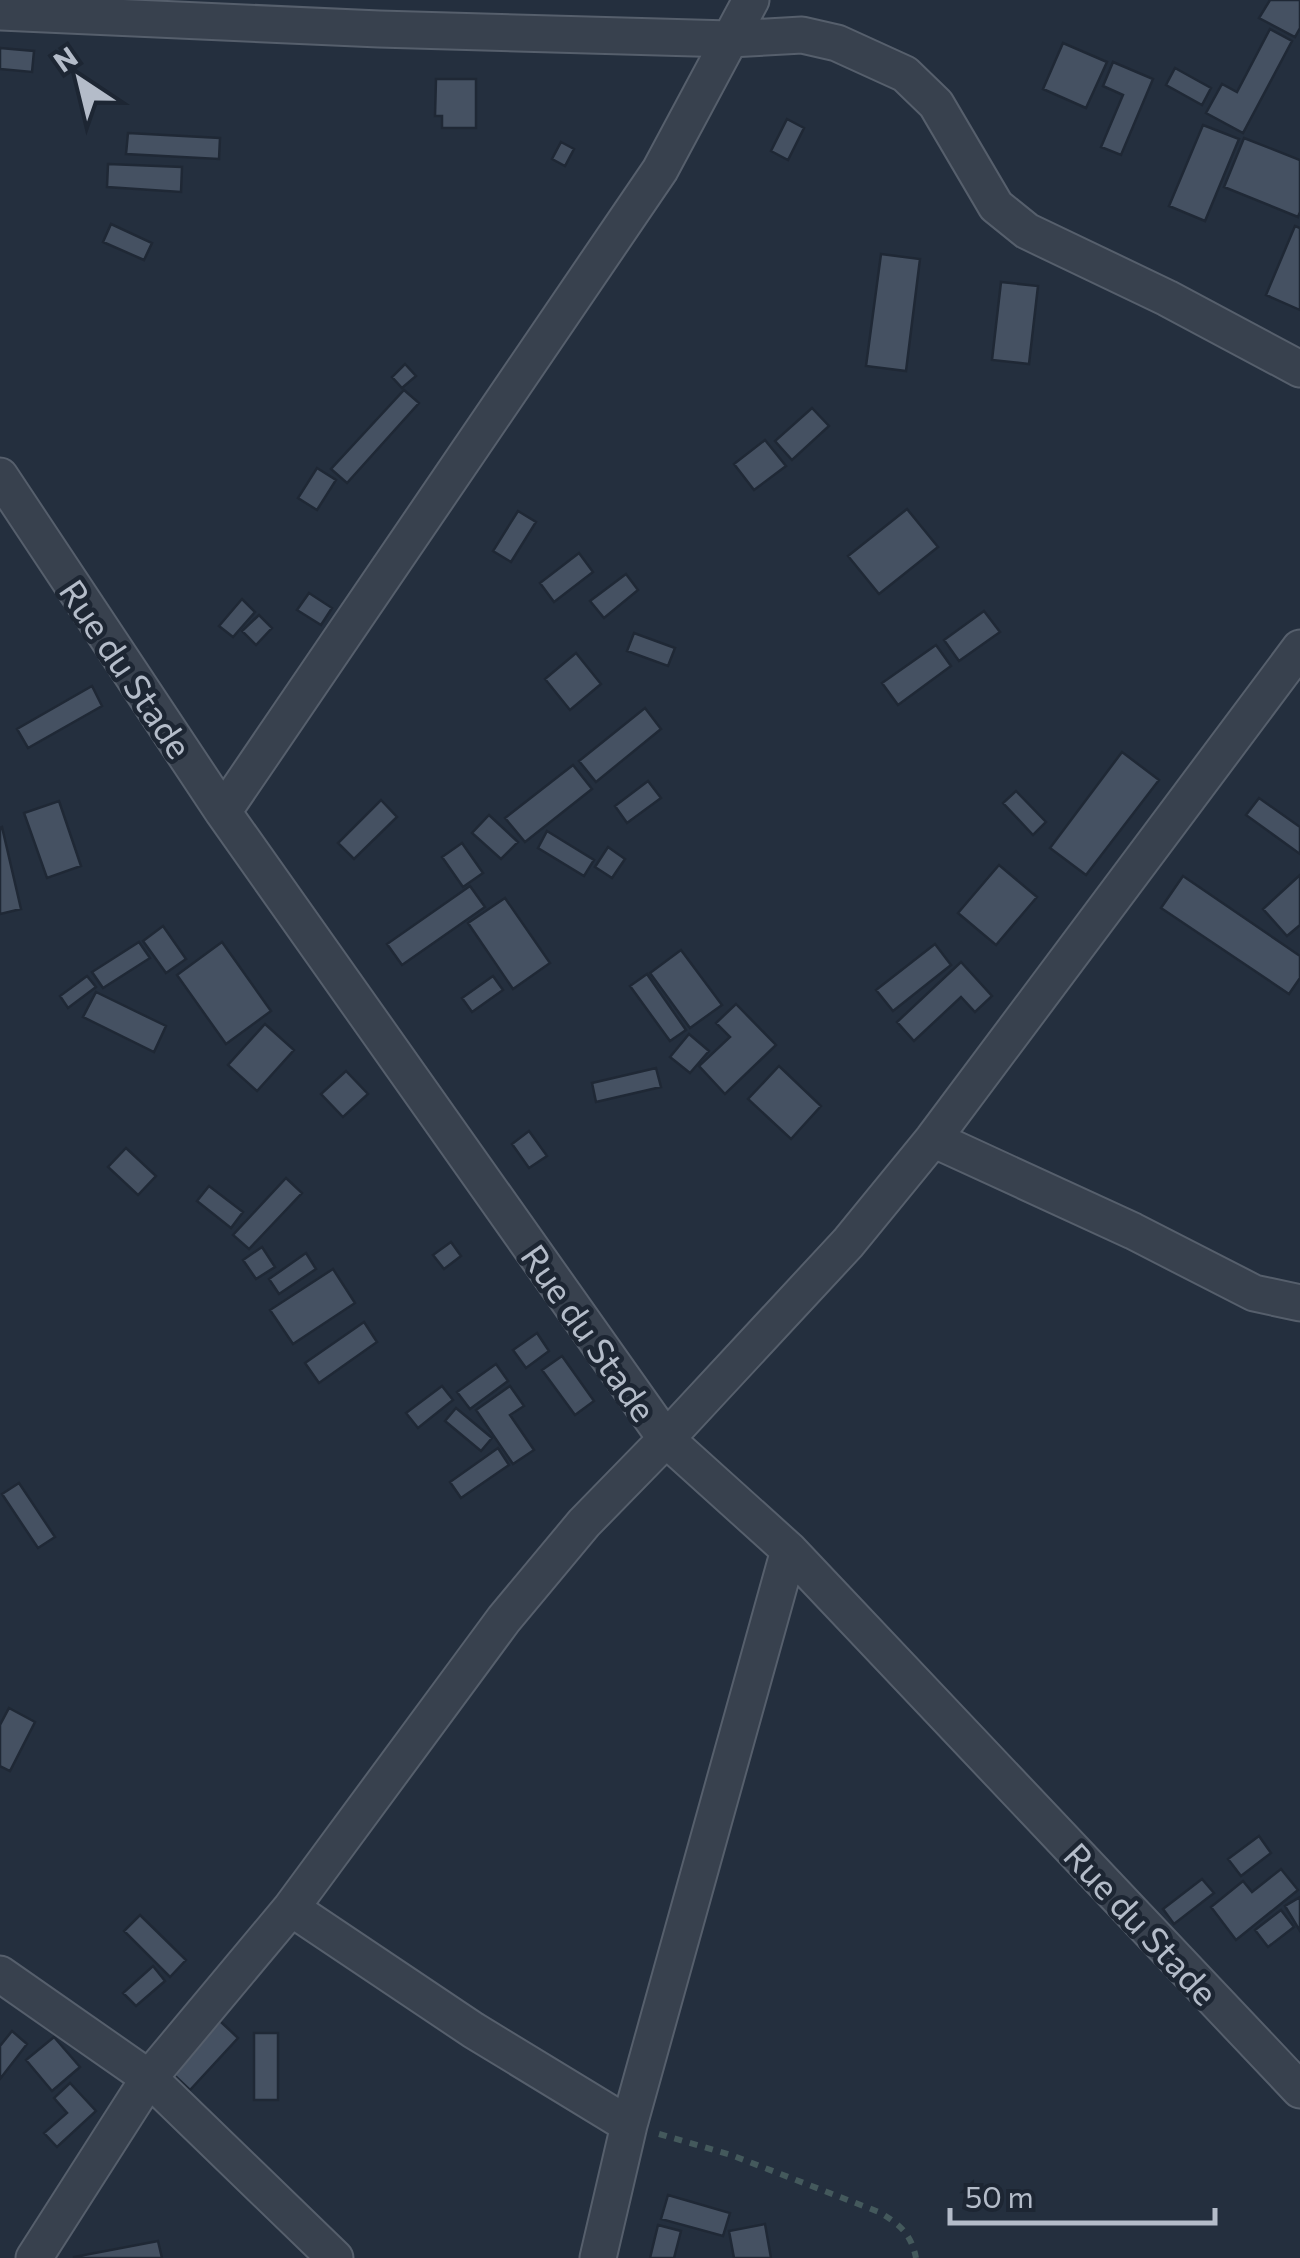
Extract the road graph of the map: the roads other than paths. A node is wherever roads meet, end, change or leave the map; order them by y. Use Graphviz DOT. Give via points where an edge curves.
graph roads {
  1 [pos="751,0"];
  2 [pos="0,12"];
  3 [pos="383,15"];
  4 [pos="730,39"];
  5 [pos="1300,369"];
  6 [pos="0,476"];
  7 [pos="1300,648"];
  8 [pos="223,812"];
  9 [pos="933,1140"];
  10 [pos="1300,1303"];
  11 [pos="666,1439"];
  12 [pos="789,1550"];
  13 [pos="291,1908"];
  14 [pos="0,1974"];
  15 [pos="149,2078"];
  16 [pos="1300,2090"];
  17 [pos="628,2125"];
  18 [pos="34,2258"];
  19 [pos="335,2258"];
  20 [pos="598,2258"];
  1 -- 4 [label="street"];
  2 -- 3 [label="street"];
  3 -- 4 [label="street"];
  4 -- 5 [label="street" via="802,35 905,74 936,104 996,206 1027,231"];
  4 -- 8 [label="street" via="660,170"];
  6 -- 8 [label="street, Rue du Stade"];
  7 -- 9 [label="street"];
  8 -- 11 [label="street, Rue du Stade"];
  9 -- 10 [label="street" via="1254,1293"];
  9 -- 11 [label="street" via="848,1243"];
  11 -- 12 [label="street, Rue du Stade"];
  11 -- 13 [label="street" via="504,1619"];
  12 -- 16 [label="street, Rue du Stade"];
  12 -- 17 [label="street"];
  13 -- 15 [label="street"];
  13 -- 17 [label="street"];
  14 -- 15 [label="street"];
  15 -- 18 [label="street"];
  15 -- 19 [label="street"];
  17 -- 20 [label="street"];
}
